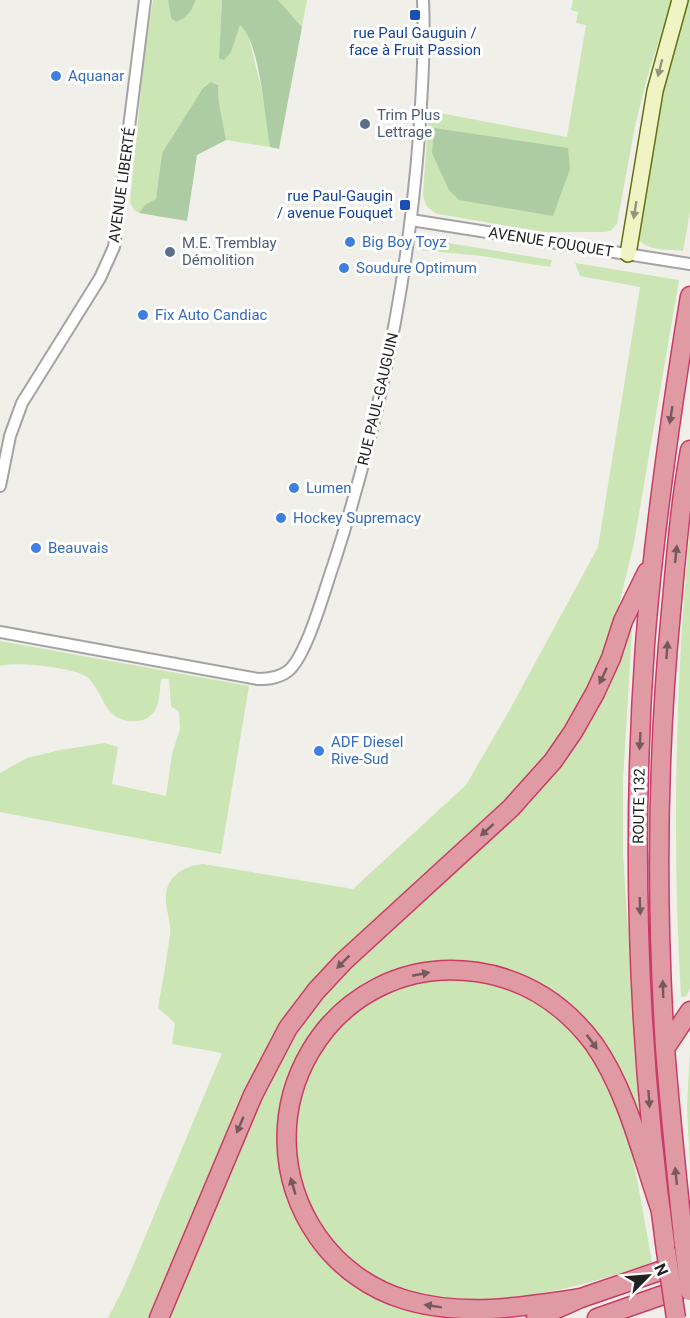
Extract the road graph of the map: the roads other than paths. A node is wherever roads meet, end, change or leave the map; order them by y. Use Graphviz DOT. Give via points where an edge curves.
graph roads {
  1 [pos="146,0"];
  2 [pos="423,0"];
  3 [pos="680,0"];
  4 [pos="411,220"];
  5 [pos="628,254"];
  6 [pos="690,264"];
  7 [pos="690,296"];
  8 [pos="690,450"];
  9 [pos="0,486"];
  10 [pos="653,560"];
  11 [pos="0,632"];
  12 [pos="690,1011"];
  13 [pos="666,1047"];
  14 [pos="661,1211"];
  15 [pos="680,1253"];
  16 [pos="688,1288"];
  17 [pos="581,1298"];
  18 [pos="159,1318"];
  19 [pos="536,1318"];
  20 [pos="597,1318"];
  21 [pos="676,1318"];
  1 -- 9 [label="street, AVENUE LIBERTÉ" via="114,247 22,403 10,436"];
  2 -- 4 [label="street, RUE PAUL-GAUGUIN" via="422,82"];
  3 -- 5 [label="street, one-way" via="655,91"];
  4 -- 5 [label="street, AVENUE FOUQUET"];
  4 -- 11 [label="street, RUE PAUL-GAUGUIN" via="399,304 372,434 323,596 294,665 276,677 258,679"];
  5 -- 6 [label="street, AVENUE FOUQUET"];
  7 -- 10 [label="highway, ROUTE 132, one-way"];
  13 -- 8 [label="highway, ROUTE 132, one-way" via="660,893 662,738 676,549"];
  10 -- 14 [label="highway, ROUTE 132, one-way" via="644,668 638,847 645,1031"];
  10 -- 18 [label="highway, one-way" via="623,621 595,693 553,760 511,808 344,961 288,1028 253,1095"];
  12 -- 13 [label="highway"];
  15 -- 13 [label="highway, ROUTE 132, one-way"];
  14 -- 15 [label="highway, ROUTE 132"];
  17 -- 14 [label="highway, one-way" via="465,1310 423,1304 378,1289 326,1248 296,1197 287,1157 286,1124 299,1073 335,1020 376,988 434,972 483,973 539,993 580,1027 609,1069 626,1105"];
  15 -- 16 [label="highway, bridge"];
  15 -- 17 [label="highway"];
  15 -- 21 [label="highway, ROUTE 132, bridge"];
  16 -- 20 [label="highway"];
  17 -- 19 [label="highway"];
}
